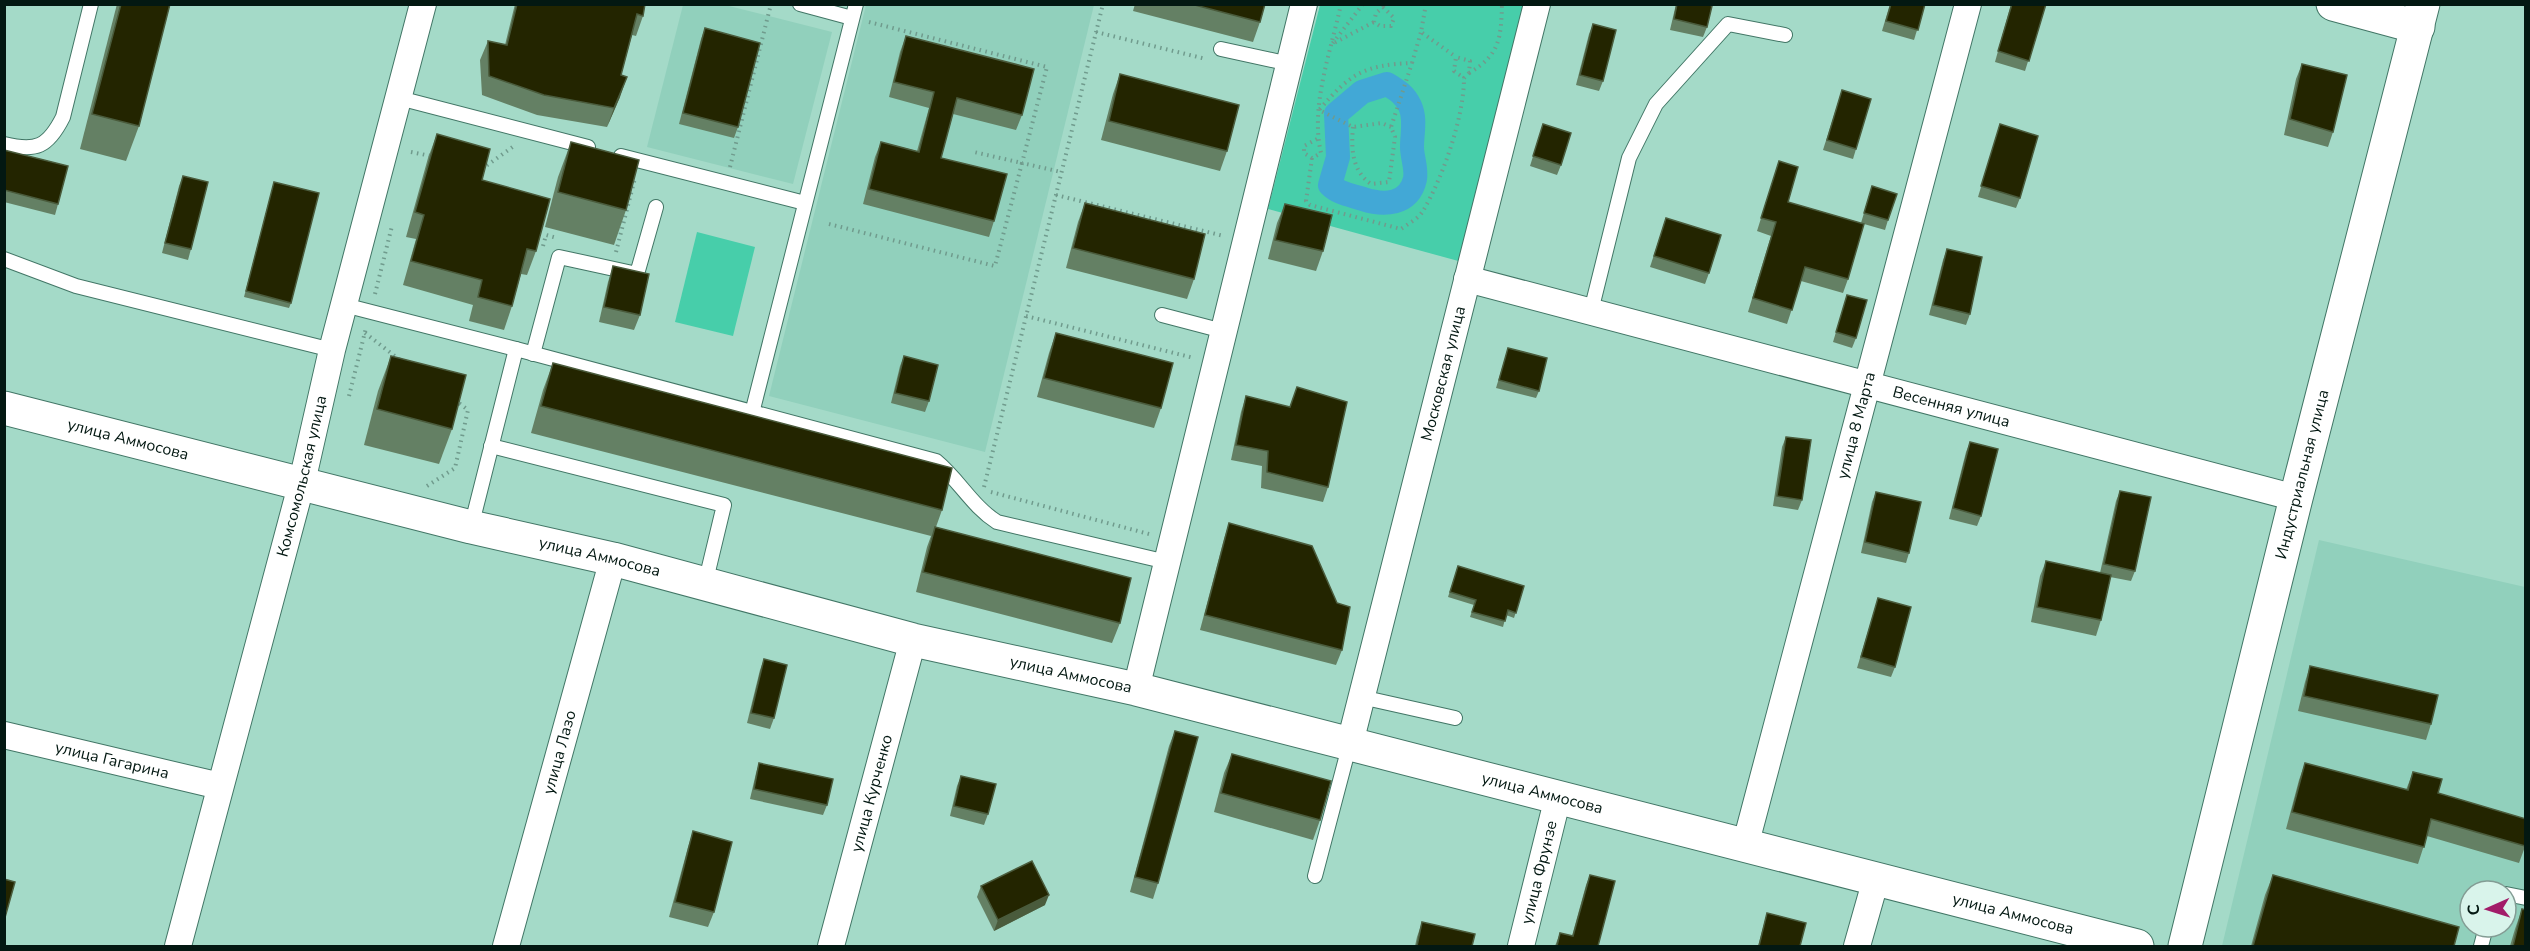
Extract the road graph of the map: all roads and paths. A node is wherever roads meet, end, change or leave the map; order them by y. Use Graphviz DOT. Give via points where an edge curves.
graph roads {
  1 [pos="91,4"];
  2 [pos="423,4"];
  3 [pos="771,4"];
  4 [pos="800,4"];
  5 [pos="1103,4"];
  6 [pos="1304,4"];
  7 [pos="1341,4"];
  8 [pos="1363,4"];
  9 [pos="1426,4"];
  10 [pos="1502,4"];
  11 [pos="1537,4"];
  12 [pos="1968,4"];
  13 [pos="2333,4"];
  14 [pos="856,14"];
  15 [pos="2421,16"];
  16 [pos="1374,22"];
  17 [pos="1096,32"];
  18 [pos="1421,32"];
  19 [pos="1785,35"];
  20 [pos="1332,44"];
  21 [pos="1221,49"];
  22 [pos="1456,57"];
  23 [pos="1208,60"];
  24 [pos="1412,63"];
  25 [pos="1290,64"];
  26 [pos="1469,73"];
  27 [pos="1464,78"];
  28 [pos="399,98"];
  29 [pos="1319,110"];
  30 [pos="1353,127"];
  31 [pos="1391,127"];
  32 [pos="1317,139"];
  33 [pos="4,144"];
  34 [pos="516,144"];
  35 [pos="411,152"];
  36 [pos="974,152"];
  37 [pos="432,157"];
  38 [pos="1312,158"];
  39 [pos="1022,163"];
  40 [pos="474,167"];
  41 [pos="637,169"];
  42 [pos="1061,172"];
  43 [pos="726,182"];
  44 [pos="1056,195"];
  45 [pos="805,203"];
  46 [pos="656,207"];
  47 [pos="829,224"];
  48 [pos="1224,236"];
  49 [pos="558,238"];
  50 [pos="604,250"];
  51 [pos="541,256"];
  52 [pos="4,259"];
  53 [pos="1467,279"];
  54 [pos="344,305"];
  55 [pos="1591,311"];
  56 [pos="1162,315"];
  57 [pos="1026,316"];
  58 [pos="1223,331"];
  59 [pos="365,333"];
  60 [pos="516,349"];
  61 [pos="332,350"];
  62 [pos="533,354"];
  63 [pos="1194,358"];
  64 [pos="402,361"];
  65 [pos="1867,385"];
  66 [pos="449,396"];
  67 [pos="4,408"];
  68 [pos="752,413"];
  69 [pos="491,446"];
  70 [pos="302,482"];
  71 [pos="424,488"];
  72 [pos="2296,498"];
  73 [pos="471,527"];
  74 [pos="1150,534"];
  75 [pos="613,559"];
  76 [pos="1167,562"];
  77 [pos="705,584"];
  78 [pos="913,640"];
  79 [pos="1136,689"];
  80 [pos="1361,696"];
  81 [pos="1455,718"];
  82 [pos="4,735"];
  83 [pos="1350,743"];
  84 [pos="220,786"];
  85 [pos="1558,798"];
  86 [pos="1745,846"];
  87 [pos="1315,876"];
  88 [pos="1876,879"];
  89 [pos="178,946"];
  90 [pos="506,946"];
  91 [pos="831,946"];
  92 [pos="1521,946"];
  93 [pos="1857,946"];
  94 [pos="2137,946"];
  95 [pos="2185,946"];
  1 -- 33 [label="lane" via="56,132 35,147"];
  2 -- 28 [label="street, Комсомольская улица"];
  3 -- 43 [label="path"];
  4 -- 14 [label="lane"];
  5 -- 17 [label="path"];
  6 -- 25 [label="street"];
  7 -- 20 [label="path"];
  8 -- 20 [label="path"];
  9 -- 18 [label="path"];
  10 -- 26 [label="path" via="1501,38 1488,62"];
  11 -- 53 [label="street, Московская улица"];
  12 -- 65 [label="street, улица 8 Марта"];
  13 -- 15 [label="main road"];
  14 -- 39 [label="path" via="1047,67"];
  14 -- 45 [label="lane"];
  15 -- 72 [label="main road, Индустриальная улица"];
  16 -- 16 [label="path" via="1391,26 1394,18 1383,7"];
  16 -- 20 [label="path"];
  17 -- 23 [label="path"];
  17 -- 42 [label="path"];
  18 -- 22 [label="path"];
  18 -- 24 [label="path"];
  19 -- 55 [label="lane" via="1728,24 1656,104 1629,158"];
  20 -- 29 [label="path"];
  21 -- 25 [label="lane"];
  22 -- 26 [label="path" via="1470,61"];
  22 -- 27 [label="path" via="1454,71"];
  24 -- 29 [label="path" via="1360,71 1344,82"];
  24 -- 31 [label="path"];
  25 -- 58 [label="street"];
  26 -- 27 [label="path"];
  27 -- 38 [label="path" via="1464,100 1443,164 1422,213 1401,229 1310,205 1306,201"];
  28 -- 43 [label="lane"];
  28 -- 54 [label="street, Комсомольская улица"];
  29 -- 30 [label="path"];
  29 -- 32 [label="path"];
  30 -- 31 [label="path" via="1382,123"];
  30 -- 31 [label="path" via="1353,159 1360,177 1371,184 1389,182 1395,137"];
  32 -- 38 [label="path" via="1321,153"];
  32 -- 38 [label="path" via="1304,146 1304,153"];
  34 -- 40 [label="path" via="484,169"];
  35 -- 37 [label="path"];
  36 -- 39 [label="path"];
  39 -- 42 [label="path"];
  39 -- 47 [label="path" via="995,266"];
  41 -- 50 [label="path" via="616,253"];
  42 -- 44 [label="path"];
  43 -- 45 [label="lane"];
  44 -- 48 [label="path"];
  44 -- 57 [label="path"];
  45 -- 68 [label="lane"];
  46 -- 62 [label="lane" via="637,274 559,256"];
  49 -- 51 [label="path" via="546,235"];
  52 -- 61 [label="lane" via="76,286"];
  53 -- 55 [label="street, Весенняя улица"];
  53 -- 80 [label="street, Московская улица"];
  54 -- 60 [label="lane"];
  54 -- 61 [label="street, Комсомольская улица"];
  55 -- 65 [label="street, Весенняя улица"];
  56 -- 58 [label="lane"];
  57 -- 63 [label="path"];
  57 -- 74 [label="path" via="983,490"];
  58 -- 76 [label="street"];
  59 -- 64 [label="path"];
  60 -- 62 [label="lane"];
  60 -- 69 [label="lane"];
  61 -- 70 [label="street, Комсомольская улица"];
  62 -- 68 [label="lane"];
  65 -- 72 [label="street, Весенняя улица"];
  65 -- 86 [label="street, улица 8 Марта"];
  66 -- 71 [label="path" via="468,410 455,468"];
  67 -- 70 [label="main road, улица Аммосова"];
  68 -- 76 [label="lane" via="936,461 954,476 982,512 997,522"];
  69 -- 73 [label="lane"];
  69 -- 77 [label="lane" via="724,505"];
  70 -- 73 [label="main road, улица Аммосова"];
  70 -- 84 [label="street, Комсомольская улица"];
  72 -- 95 [label="main road, Индустриальная улица"];
  73 -- 75 [label="main road, улица Аммосова"];
  75 -- 77 [label="main road, улица Аммосова"];
  75 -- 90 [label="street, улица Лазо"];
  76 -- 79 [label="street"];
  77 -- 78 [label="main road, улица Аммосова"];
  78 -- 79 [label="main road, улица Аммосова"];
  78 -- 91 [label="street, улица Курченко"];
  79 -- 83 [label="main road, улица Аммосова"];
  80 -- 81 [label="lane"];
  80 -- 83 [label="street, Московская улица"];
  82 -- 84 [label="street, улица Гагарина"];
  83 -- 85 [label="main road, улица Аммосова"];
  83 -- 87 [label="lane"];
  84 -- 89 [label="street, Комсомольская улица"];
  85 -- 86 [label="main road, улица Аммосова"];
  85 -- 92 [label="street, улица Фрунзе"];
  86 -- 88 [label="main road, улица Аммосова"];
  88 -- 93 [label="street"];
  88 -- 94 [label="main road, улица Аммосова"];
}
